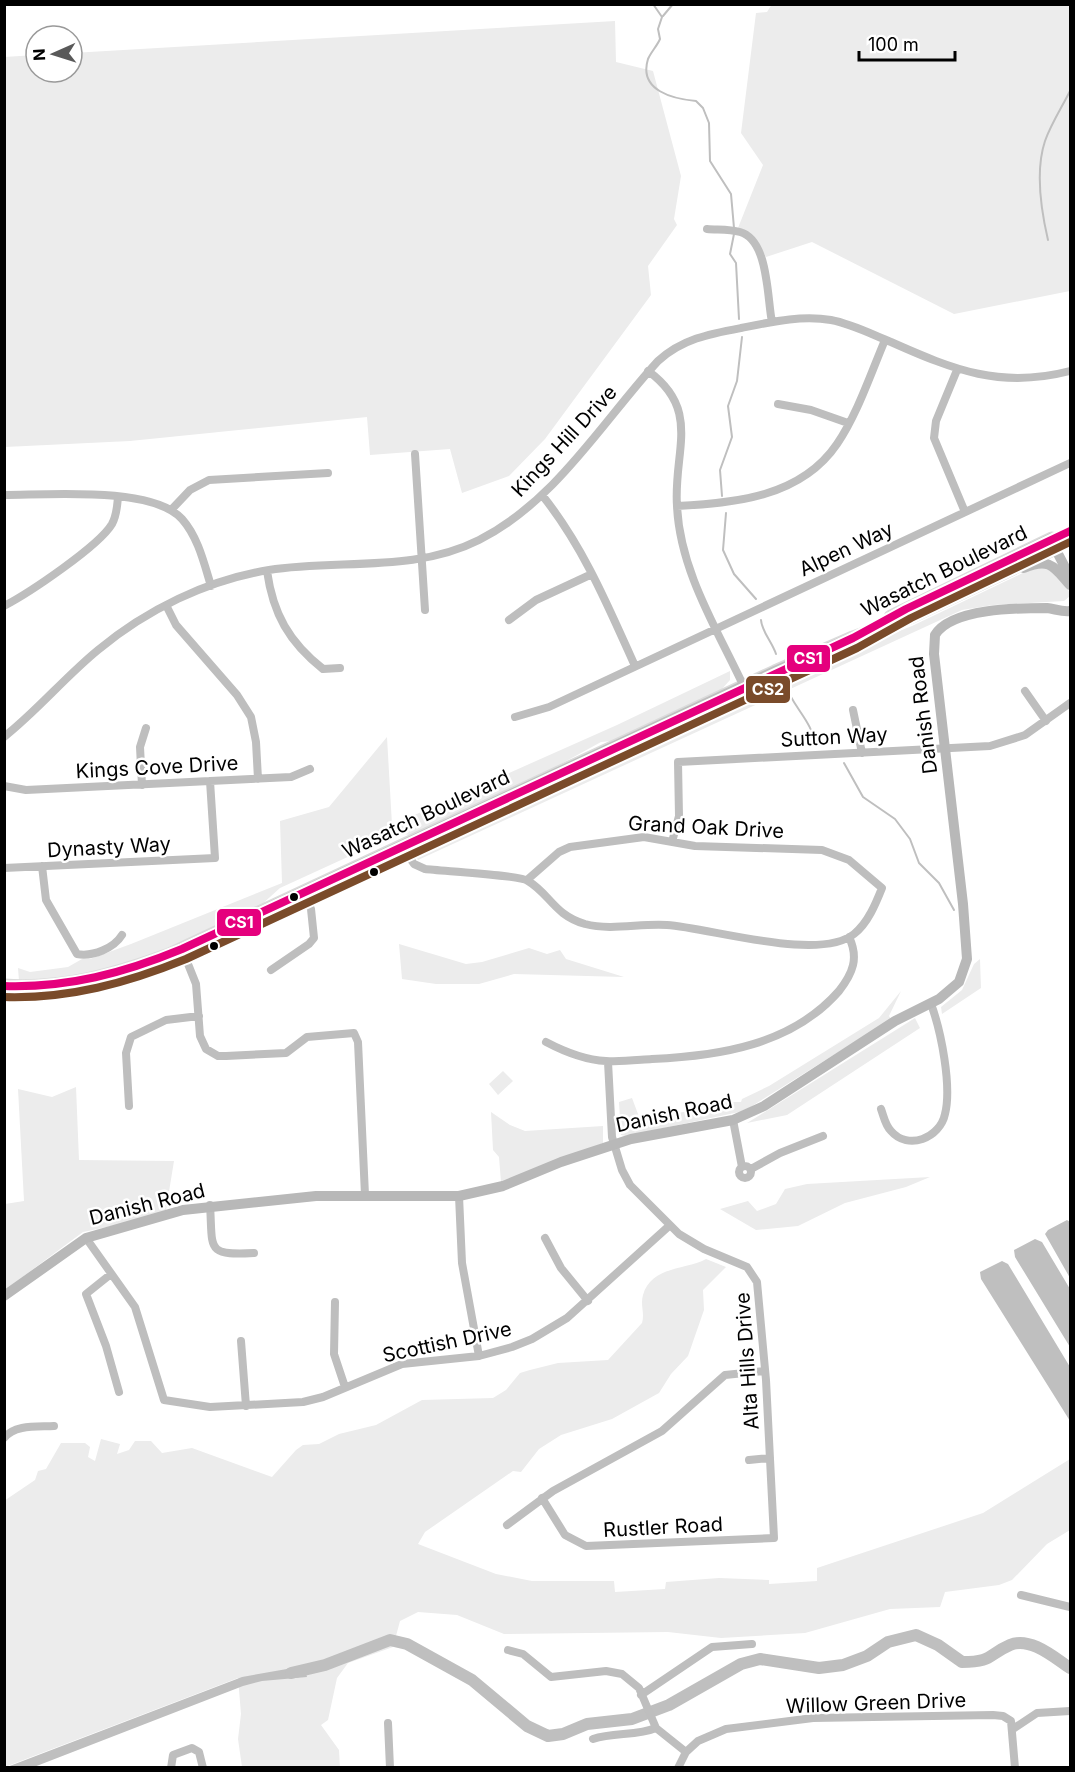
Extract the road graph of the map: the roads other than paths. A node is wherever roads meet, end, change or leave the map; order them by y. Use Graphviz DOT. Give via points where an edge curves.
graph roads {
  1 [pos="706,229"];
  2 [pos="772,322"];
  3 [pos="885,340"];
  4 [pos="957,370"];
  5 [pos="648,371"];
  6 [pos="1071,371"];
  7 [pos="778,404"];
  8 [pos="848,423"];
  9 [pos="415,454"];
  10 [pos="1071,463"];
  11 [pos="328,473"];
  12 [pos="4,495"];
  13 [pos="542,495"];
  14 [pos="118,496"];
  15 [pos="677,506"];
  16 [pos="172,509"];
  17 [pos="966,512"];
  18 [pos="1071,531"];
  19 [pos="1071,541"];
  20 [pos="1053,544"];
  21 [pos="422,560"];
  22 [pos="267,571"];
  23 [pos="592,574"];
  24 [pos="984,578"];
  25 [pos="1071,578"];
  26 [pos="1071,585"];
  27 [pos="211,586"];
  28 [pos="166,605"];
  29 [pos="4,606"];
  30 [pos="425,610"];
  31 [pos="1071,611"];
  32 [pos="509,620"];
  33 [pos="716,627"];
  34 [pos="635,666"];
  35 [pos="340,668"];
  36 [pos="744,687"];
  37 [pos="1025,691"];
  38 [pos="1071,703"];
  39 [pos="853,710"];
  40 [pos="515,717"];
  41 [pos="1046,721"];
  42 [pos="146,728"];
  43 [pos="4,737"];
  44 [pos="945,749"];
  45 [pos="861,753"];
  46 [pos="310,769"];
  47 [pos="258,778"];
  48 [pos="210,781"];
  49 [pos="142,785"];
  50 [pos="4,786"];
  51 [pos="672,842"];
  52 [pos="402,847"];
  53 [pos="42,866"];
  54 [pos="4,868"];
  55 [pos="527,880"];
  56 [pos="304,892"];
  57 [pos="122,935"];
  58 [pos="849,937"];
  59 [pos="182,950"];
  60 [pos="271,970"];
  61 [pos="4,986"];
  62 [pos="931,1004"];
  63 [pos="199,1016"];
  64 [pos="546,1042"];
  65 [pos="608,1062"];
  66 [pos="129,1106"];
  67 [pos="881,1109"];
  68 [pos="733,1120"];
  69 [pos="823,1136"];
  70 [pos="615,1144"];
  71 [pos="365,1195"];
  72 [pos="459,1196"];
  73 [pos="210,1205"];
  74 [pos="669,1226"];
  75 [pos="86,1238"];
  76 [pos="545,1238"];
  77 [pos="254,1253"];
  78 [pos="111,1274"];
  79 [pos="4,1296"];
  80 [pos="588,1301"];
  81 [pos="335,1302"];
  82 [pos="241,1341"];
  83 [pos="479,1356"];
  84 [pos="765,1371"];
  85 [pos="345,1387"];
  86 [pos="118,1392"];
  87 [pos="246,1406"];
  88 [pos="54,1426"];
  89 [pos="6,1431"];
  90 [pos="770,1458"];
  91 [pos="749,1460"];
  92 [pos="542,1498"];
  93 [pos="507,1524"];
  94 [pos="774,1538"];
  95 [pos="1021,1595"];
  96 [pos="1071,1607"];
  97 [pos="752,1644"];
  98 [pos="508,1650"];
  99 [pos="641,1695"];
  100 [pos="1071,1711"];
  101 [pos="388,1723"];
  102 [pos="654,1725"];
  103 [pos="1013,1729"];
  104 [pos="593,1739"];
  105 [pos="686,1752"];
  106 [pos="169,1767"];
  107 [pos="203,1767"];
  108 [pos="390,1767"];
  109 [pos="678,1767"];
  110 [pos="1015,1767"];
  1 -- 2 [label="street" via="740,232 751,240 763,263"];
  2 -- 3 [label="street, Kings Hill Drive" via="831,320"];
  2 -- 5 [label="street, Kings Hill Drive" via="696,337 669,351"];
  3 -- 4 [label="street, Kings Hill Drive"];
  3 -- 8 [label="street"];
  4 -- 6 [label="street, Kings Hill Drive" via="1012,379"];
  4 -- 17 [label="street" via="936,421 934,438"];
  5 -- 13 [label="street, Kings Hill Drive"];
  5 -- 15 [label="street" via="667,387 680,411"];
  7 -- 8 [label="street"];
  8 -- 15 [label="street" via="824,460 790,484 735,502"];
  9 -- 21 [label="street"];
  10 -- 17 [label="street, Alpen Way"];
  11 -- 16 [label="street" via="209,480 190,490"];
  12 -- 14 [label="street"];
  13 -- 21 [label="street, Kings Hill Drive" via="481,539"];
  13 -- 23 [label="street" via="566,524"];
  14 -- 16 [label="street" via="150,499"];
  14 -- 29 [label="street" via="115,517 105,532 39,586"];
  15 -- 33 [label="street" via="688,566"];
  16 -- 27 [label="street" via="195,539"];
  17 -- 33 [label="street, Alpen Way"];
  18 -- 20 [label="street"];
  19 -- 20 [label="street"];
  20 -- 24 [label="main road, Wasatch Boulevard"];
  20 -- 25 [label="street, Wasatch Boulevard"];
  21 -- 22 [label="street, Kings Hill Drive"];
  21 -- 30 [label="street"];
  22 -- 27 [label="street, Kings Hill Drive"];
  22 -- 35 [label="street" via="274,606 285,628 323,669"];
  23 -- 32 [label="street" via="536,600"];
  23 -- 34 [label="street"];
  24 -- 26 [label="street, Wasatch Boulevard" via="1041,564 1057,569"];
  24 -- 36 [label="main road, Wasatch Boulevard" via="906,609 853,638"];
  27 -- 28 [label="street, Kings Hill Drive"];
  28 -- 43 [label="street, Kings Hill Drive" via="98,650"];
  28 -- 47 [label="street" via="183,634 248,711 255,729"];
  31 -- 44 [label="street, Danish Road" via="991,611 949,622 939,629 933,650"];
  33 -- 34 [label="street, Alpen Way"];
  33 -- 36 [label="street"];
  34 -- 40 [label="street, Alpen Way" via="549,707"];
  36 -- 52 [label="main road, Wasatch Boulevard"];
  37 -- 41 [label="street"];
  38 -- 41 [label="street, Sutton Way"];
  39 -- 45 [label="street"];
  41 -- 44 [label="street, Sutton Way" via="1004,744"];
  42 -- 49 [label="street" via="140,747"];
  44 -- 45 [label="street, Sutton Way"];
  44 -- 62 [label="street, Danish Road" via="967,959 959,982"];
  45 -- 51 [label="street, Sutton Way" via="768,754 678,762 678,816"];
  46 -- 47 [label="street, Kings Cove Drive" via="291,777"];
  47 -- 48 [label="street, Kings Cove Drive"];
  48 -- 49 [label="street, Kings Cove Drive"];
  48 -- 53 [label="street, Dynasty Way" via="214,858"];
  49 -- 50 [label="street, Kings Cove Drive" via="26,790"];
  51 -- 55 [label="street, Grand Oak Drive" via="644,837 578,844 559,852"];
  51 -- 58 [label="street, Grand Oak Drive" via="822,850 849,860 882,888 867,918"];
  52 -- 55 [label="street" via="419,868"];
  52 -- 56 [label="main road, Wasatch Boulevard"];
  53 -- 54 [label="street, Dynasty Way"];
  53 -- 57 [label="street" via="46,900 77,954 109,948"];
  55 -- 58 [label="street" via="554,907 585,924 668,925 802,945 826,944"];
  56 -- 59 [label="main road, Wasatch Boulevard"];
  56 -- 60 [label="street" via="311,909 314,938"];
  58 -- 65 [label="street" via="855,960 848,980 809,1017 782,1034 701,1054"];
  59 -- 61 [label="main road, Wasatch Boulevard" via="84,982"];
  59 -- 63 [label="street" via="196,984"];
  62 -- 67 [label="street" via="942,1040 946,1106 943,1122 930,1136 904,1140 890,1130"];
  62 -- 68 [label="street, Danish Road" via="895,1021 764,1106"];
  63 -- 66 [label="street" via="166,1020 132,1038 126,1053"];
  63 -- 71 [label="street" via="202,1043 218,1056 278,1055 294,1050 307,1037 354,1033 358,1042"];
  64 -- 65 [label="street" via="582,1058"];
  65 -- 70 [label="street, Alta Hills Drive"];
  68 -- 69 [label="street" via="742,1167 751,1169"];
  68 -- 70 [label="street, Danish Road"];
  70 -- 72 [label="street, Danish Road" via="503,1186"];
  70 -- 74 [label="street, Alta Hills Drive" via="630,1185"];
  71 -- 72 [label="street, Danish Road"];
  71 -- 73 [label="street, Danish Road"];
  72 -- 83 [label="street" via="462,1263"];
  73 -- 75 [label="street, Danish Road"];
  73 -- 77 [label="street" via="216,1249 224,1254"];
  74 -- 80 [label="street, Scottish Drive"];
  74 -- 84 [label="street, Alta Hills Drive" via="693,1244 740,1263 753,1273 760,1291"];
  75 -- 78 [label="street, Scottish Drive"];
  75 -- 79 [label="street, Danish Road"];
  76 -- 80 [label="street" via="561,1268"];
  78 -- 86 [label="street" via="86,1294"];
  78 -- 87 [label="street, Scottish Drive" via="135,1307 164,1400 210,1407"];
  80 -- 83 [label="street, Scottish Drive" via="532,1339"];
  81 -- 85 [label="street" via="334,1354"];
  82 -- 87 [label="street"];
  83 -- 85 [label="street, Scottish Drive" via="402,1364"];
  84 -- 90 [label="street, Alta Hills Drive"];
  84 -- 92 [label="street" via="725,1375 662,1431"];
  85 -- 87 [label="street, Scottish Drive" via="303,1402"];
  88 -- 89 [label="street"];
  90 -- 91 [label="street"];
  90 -- 94 [label="street, Alta Hills Drive"];
  92 -- 93 [label="street"];
  92 -- 94 [label="street, Rustler Road" via="565,1535 586,1546"];
  95 -- 96 [label="street"];
  97 -- 99 [label="street" via="712,1647"];
  98 -- 99 [label="street" via="523,1654 551,1677 606,1671 622,1674 635,1682"];
  99 -- 102 [label="street"];
  100 -- 103 [label="street" via="1037,1713"];
  101 -- 108 [label="street"];
  102 -- 104 [label="street" via="645,1731 612,1733"];
  102 -- 105 [label="street"];
  103 -- 105 [label="street, Willow Green Drive" via="1011,1721 1003,1716 813,1718 714,1732"];
  103 -- 110 [label="street"];
  105 -- 109 [label="street, Willow Green Drive"];
  106 -- 107 [label="street" via="176,1752 192,1748 199,1752"];
}
